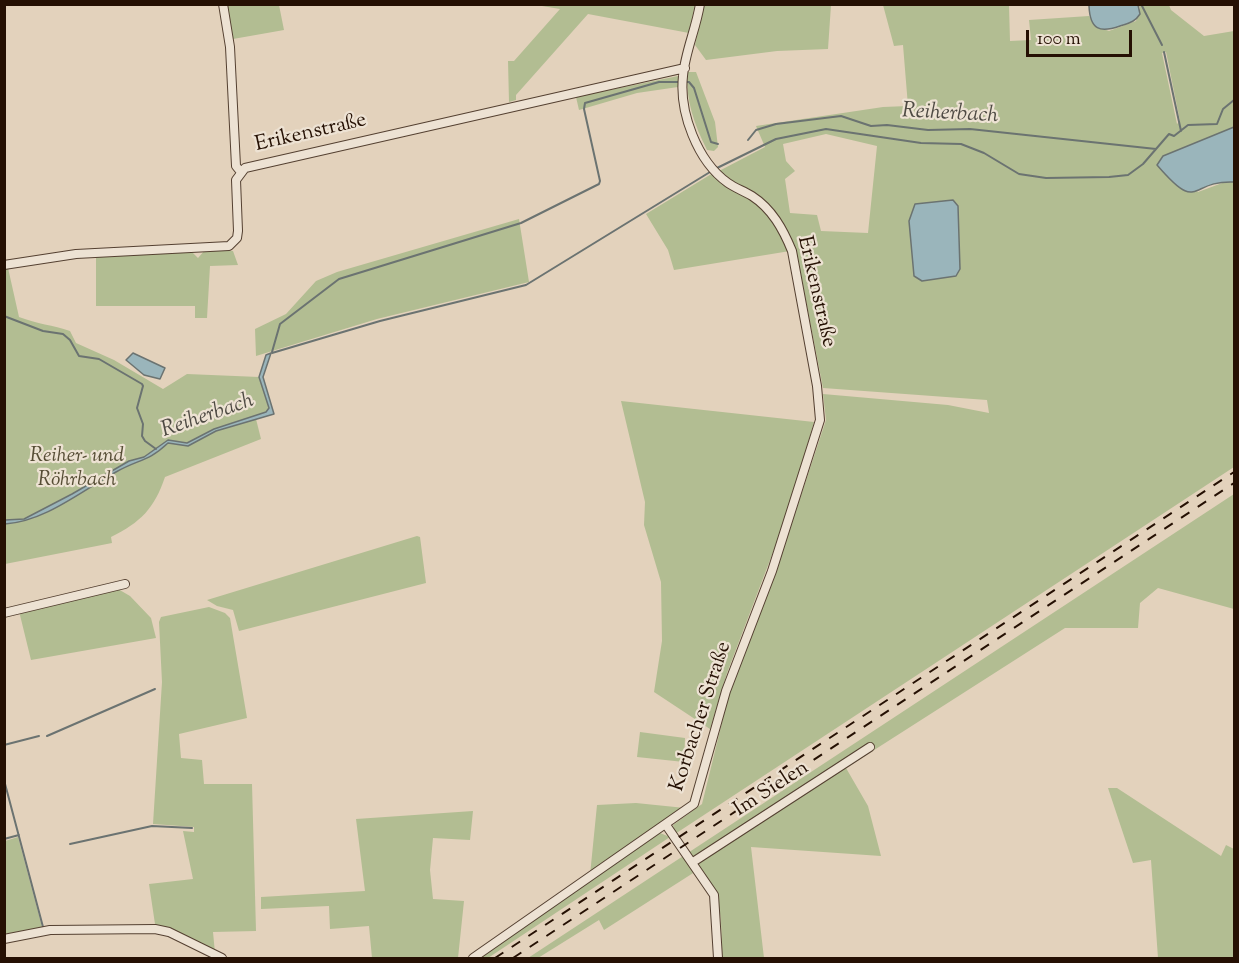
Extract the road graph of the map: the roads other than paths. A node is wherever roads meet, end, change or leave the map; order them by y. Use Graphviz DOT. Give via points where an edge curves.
graph roads {
  1 [pos="223,4"];
  2 [pos="700,4"];
  3 [pos="684,72"];
  4 [pos="240,171"];
  5 [pos="6,264"];
  6 [pos="820,420"];
  7 [pos="124,584"];
  8 [pos="4,613"];
  9 [pos="870,747"];
  10 [pos="666,825"];
  11 [pos="693,862"];
  12 [pos="4,939"];
  13 [pos="222,958"];
  14 [pos="473,958"];
  15 [pos="718,958"];
  1 -- 4 [label="street" via="230,47 236,166"];
  2 -- 3 [label="street, Erikenstraße"];
  3 -- 4 [label="street, Erikenstraße"];
  3 -- 6 [label="street, Erikenstraße" via="683,88 700,150 725,181 760,202 784,232 792,251"];
  4 -- 5 [label="street, Erikenstraße" via="236,180 237,238 229,246 76,254"];
  6 -- 10 [label="street, Korbacher Straße" via="772,571 721,706 697,798"];
  7 -- 8 [label="street"];
  9 -- 11 [label="street, Im Sielen"];
  10 -- 11 [label="street"];
  10 -- 14 [label="street, Korbacher Straße"];
  11 -- 15 [label="street" via="714,895"];
  12 -- 13 [label="street" via="50,930 155,929"];
}
